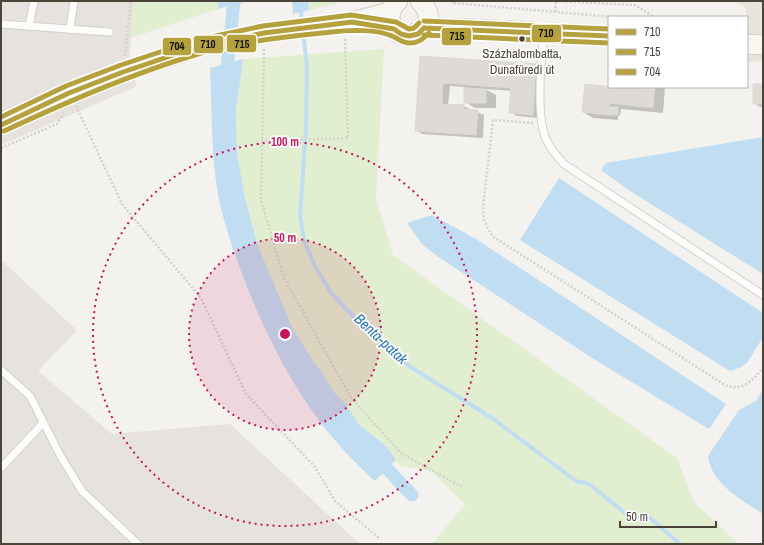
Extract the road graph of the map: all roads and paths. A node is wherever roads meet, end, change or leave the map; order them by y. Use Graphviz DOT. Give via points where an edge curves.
graph roads {
  1 [pos="34,1"];
  2 [pos="74,1"];
  3 [pos="131,1"];
  4 [pos="452,1"];
  5 [pos="557,1"];
  6 [pos="555,12"];
  7 [pos="394,14"];
  8 [pos="424,14"];
  9 [pos="608,16"];
  10 [pos="652,16"];
  11 [pos="348,23"];
  12 [pos="1,24"];
  13 [pos="29,26"];
  14 [pos="70,29"];
  15 [pos="110,32"];
  16 [pos="264,32"];
  17 [pos="544,33"];
  18 [pos="608,36"];
  19 [pos="748,44"];
  20 [pos="763,45"];
  21 [pos="125,56"];
  22 [pos="72,98"];
  23 [pos="543,124"];
  24 [pos="1,125"];
  25 [pos="261,141"];
  26 [pos="1,148"];
  27 [pos="763,295"];
  28 [pos="763,367"];
  29 [pos="1,370"];
  30 [pos="43,423"];
  31 [pos="1,468"];
  32 [pos="464,488"];
  33 [pos="380,539"];
  34 [pos="138,544"];
  1 -- 13 [label="lane"];
  2 -- 14 [label="lane"];
  3 -- 21 [label="path"];
  4 -- 6 [label="path"];
  5 -- 6 [label="path"];
  5 -- 10 [label="path" via="636,5"];
  6 -- 9 [label="path"];
  7 -- 8 [label="street" via="401,34 409,36 418,34"];
  7 -- 11 [label="street"];
  8 -- 17 [label="street" via="473,29"];
  11 -- 16 [label="street"];
  11 -- 25 [label="path" via="348,138"];
  12 -- 13 [label="lane"];
  13 -- 14 [label="lane"];
  14 -- 15 [label="lane"];
  16 -- 22 [label="street" via="153,60"];
  16 -- 25 [label="path"];
  17 -- 18 [label="street"];
  17 -- 23 [label="lane" via="540,102"];
  19 -- 20 [label="street"];
  22 -- 24 [label="street"];
  22 -- 26 [label="path" via="57,124"];
  22 -- 33 [label="path" via="122,204 201,298 246,394 315,468 336,501"];
  23 -- 27 [label="lane" via="546,140 564,164"];
  23 -- 28 [label="path" via="493,120 483,207 484,220 492,236 725,385 746,385"];
  25 -- 32 [label="path" via="262,200 284,278 352,399 402,454"];
  29 -- 30 [label="lane" via="30,396"];
  30 -- 31 [label="lane"];
  30 -- 34 [label="lane" via="82,491"];
}
